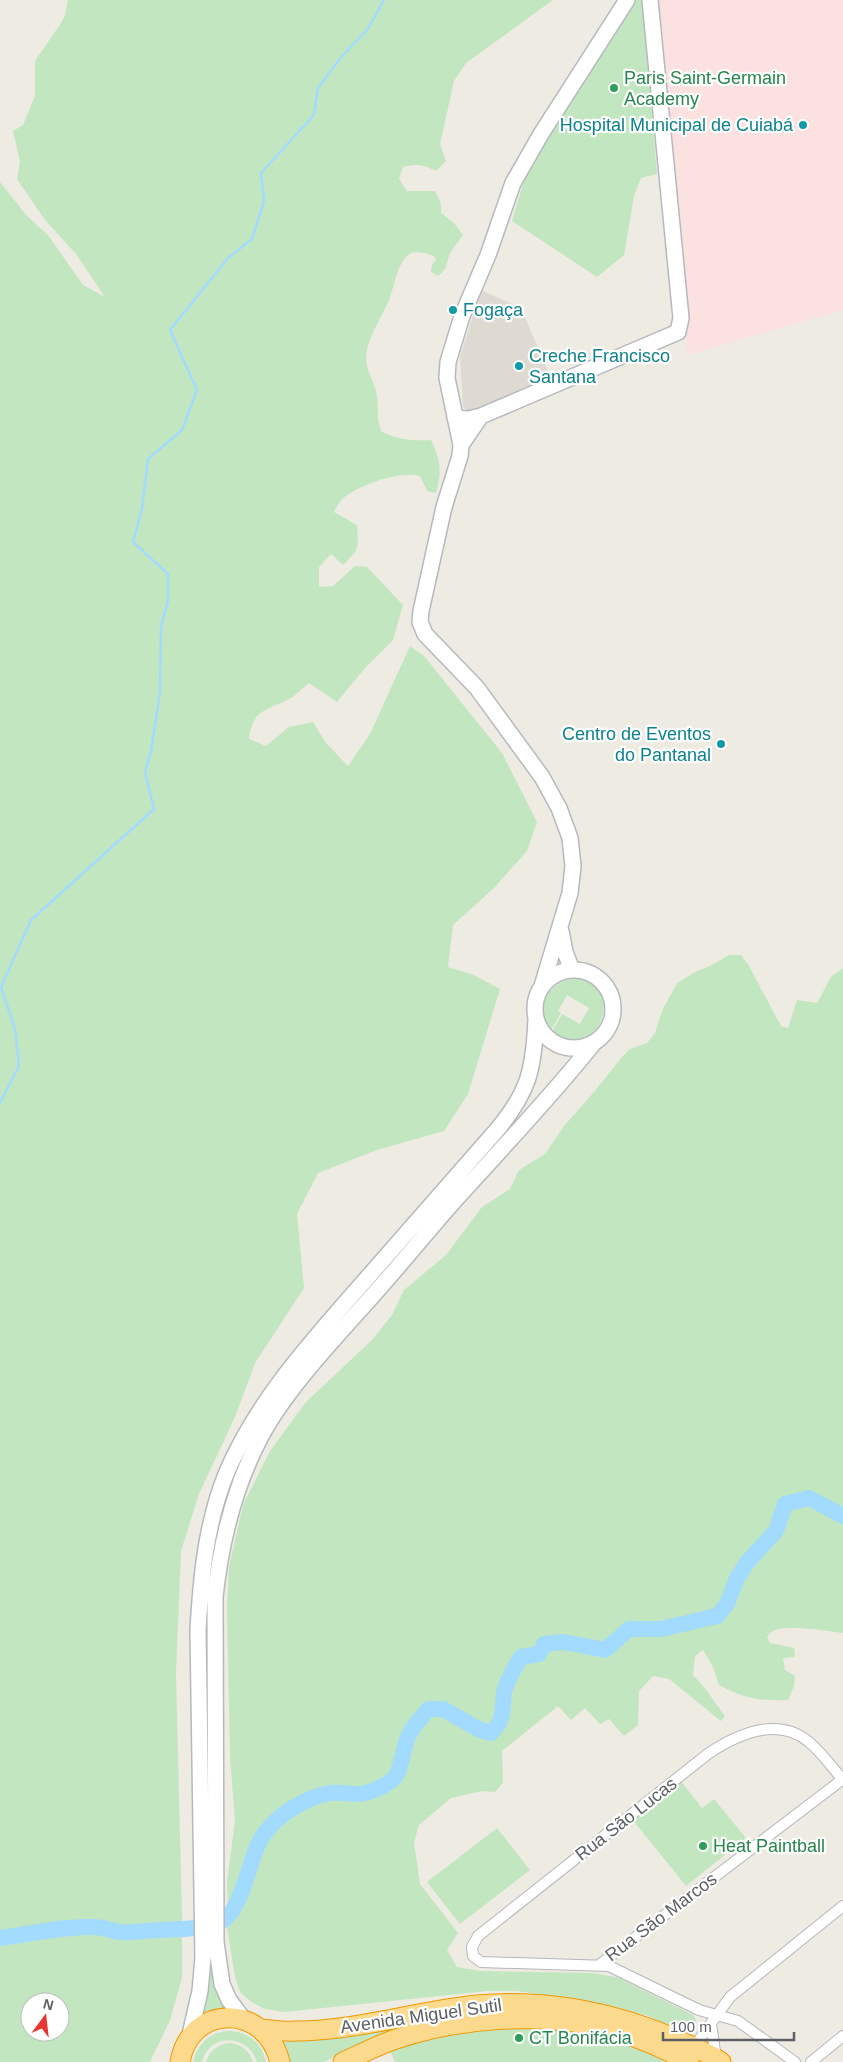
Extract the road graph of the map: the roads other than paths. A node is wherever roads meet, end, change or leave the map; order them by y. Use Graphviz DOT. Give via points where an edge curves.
graph roads {
  1 [pos="627,0"];
  2 [pos="650,0"];
  3 [pos="482,416"];
  4 [pos="455,418"];
  5 [pos="461,445"];
  6 [pos="561,925"];
  7 [pos="572,970"];
  8 [pos="542,986"];
  9 [pos="536,1018"];
  10 [pos="593,1044"];
  11 [pos="843,1779"];
  12 [pos="208,1899"];
  13 [pos="843,1906"];
  14 [pos="210,1942"];
  15 [pos="598,1965"];
  16 [pos="717,2014"];
  17 [pos="244,2020"];
  18 [pos="711,2024"];
  19 [pos="262,2029"];
  20 [pos="843,2036"];
  21 [pos="181,2054"];
  22 [pos="691,2055"];
  23 [pos="718,2060"];
  24 [pos="280,2062"];
  25 [pos="343,2062"];
  26 [pos="795,2062"];
  27 [pos="811,2062"];
  1 -- 4 [label="main road" via="541,134 507,197 448,362 447,378"];
  2 -- 3 [label="main road" via="680,308 678,332"];
  3 -- 4 [label="main road"];
  3 -- 5 [label="main road"];
  4 -- 5 [label="main road"];
  5 -- 6 [label="main road" via="425,588 420,622 425,634 477,688 542,777 559,808 570,838 573,866"];
  6 -- 7 [label="main road" via="565,952"];
  6 -- 8 [label="main road"];
  7 -- 8 [label="main road" via="557,974"];
  7 -- 10 [label="main road" via="594,976 611,996 614,1010 611,1023"];
  8 -- 9 [label="main road" via="536,1000"];
  9 -- 10 [label="main road" via="544,1034 558,1045 576,1049"];
  9 -- 12 [label="main road" via="531,1071 517,1105 320,1330 272,1392 244,1435 226,1475 210,1525 198,1620"];
  10 -- 12 [label="main road" via="330,1344 284,1401 261,1437 243,1475 225,1532 215,1597"];
  11 -- 15 [label="street, Rua São Marcos"];
  11 -- 15 [label="street, Rua São Lucas" via="809,1742 797,1734 765,1729 729,1740 478,1936 472,1952 482,1962"];
  12 -- 14 [label="main road"];
  13 -- 16 [label="street" via="730,1997"];
  14 -- 17 [label="main road" via="222,1984"];
  14 -- 21 [label="main road" via="200,1991"];
  15 -- 16 [label="street" via="618,1969 699,2010"];
  16 -- 18 [label="street"];
  16 -- 26 [label="street" via="743,2024"];
  17 -- 19 [label="highway"];
  17 -- 21 [label="highway" via="213,2020 196,2031"];
  18 -- 22 [label="street"];
  18 -- 23 [label="street"];
  19 -- 22 [label="highway, Avenida Miguel Sutil" via="309,2031 475,2006 539,2004 632,2022 662,2033"];
  19 -- 24 [label="highway" via="277,2049"];
  20 -- 27 [label="street"];
  22 -- 23 [label="highway, Avenida Miguel Sutil"];
  22 -- 25 [label="highway, Avenida Miguel Sutil" via="595,2026 547,2020 506,2020 440,2027 380,2045"];
}
